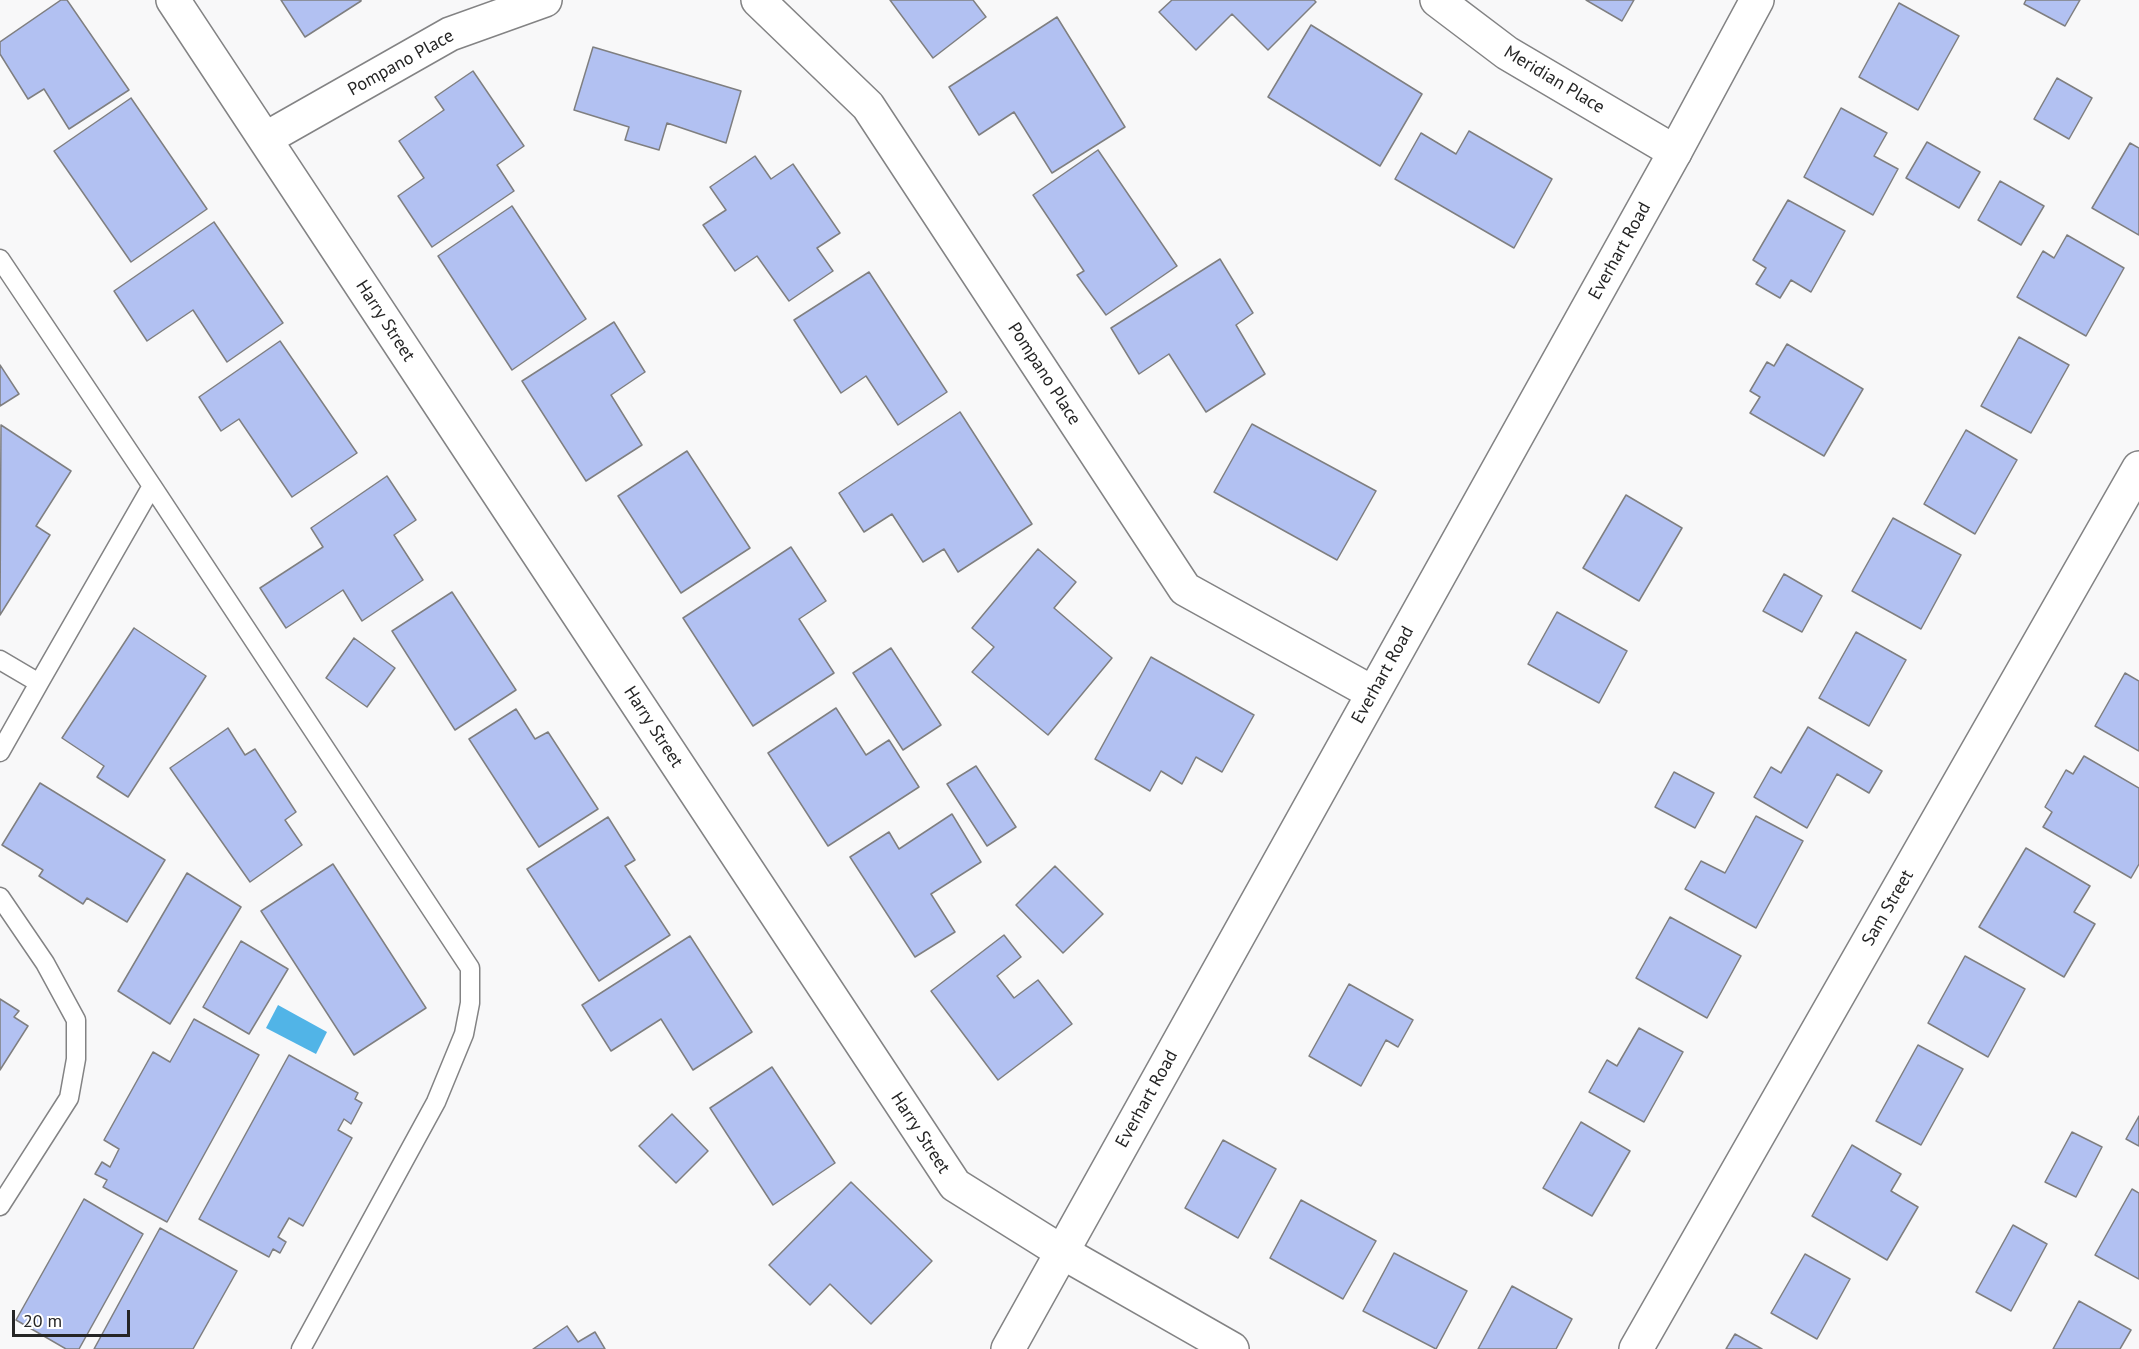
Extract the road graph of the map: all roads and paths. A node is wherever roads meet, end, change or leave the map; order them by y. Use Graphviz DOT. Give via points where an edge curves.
graph roads {
  1 [pos="173,0"];
  2 [pos="544,0"];
  3 [pos="758,0"];
  4 [pos="1437,0"];
  5 [pos="1757,0"];
  6 [pos="265,139"];
  7 [pos="1675,152"];
  8 [pos="0,259"];
  9 [pos="2139,468"];
  10 [pos="152,486"];
  11 [pos="0,660"];
  12 [pos="39,683"];
  13 [pos="1373,693"];
  14 [pos="0,752"];
  15 [pos="0,897"];
  16 [pos="0,1206"];
  17 [pos="1062,1252"];
  18 [pos="301,1349"];
  19 [pos="1008,1349"];
  20 [pos="1232,1349"];
  21 [pos="1636,1349"];
  1 -- 6 [label="street, Harry Street"];
  2 -- 6 [label="street, Pompano Place" via="450,34"];
  3 -- 13 [label="street, Pompano Place" via="868,106 1185,589"];
  4 -- 7 [label="street, Meridian Place" via="1507,53"];
  5 -- 7 [label="street, Everhart Road"];
  6 -- 17 [label="street, Harry Street" via="954,1185"];
  7 -- 13 [label="street, Everhart Road"];
  8 -- 10 [label="lane"];
  9 -- 21 [label="street, Sam Street"];
  10 -- 12 [label="lane"];
  10 -- 18 [label="lane" via="470,968 470,1003 464,1034 436,1102"];
  11 -- 12 [label="lane"];
  12 -- 14 [label="lane"];
  13 -- 17 [label="street, Everhart Road"];
  15 -- 16 [label="lane" via="45,963 76,1020 76,1059 69,1098"];
  17 -- 19 [label="street, Everhart Road"];
  17 -- 20 [label="street, Harry Street"];
}
